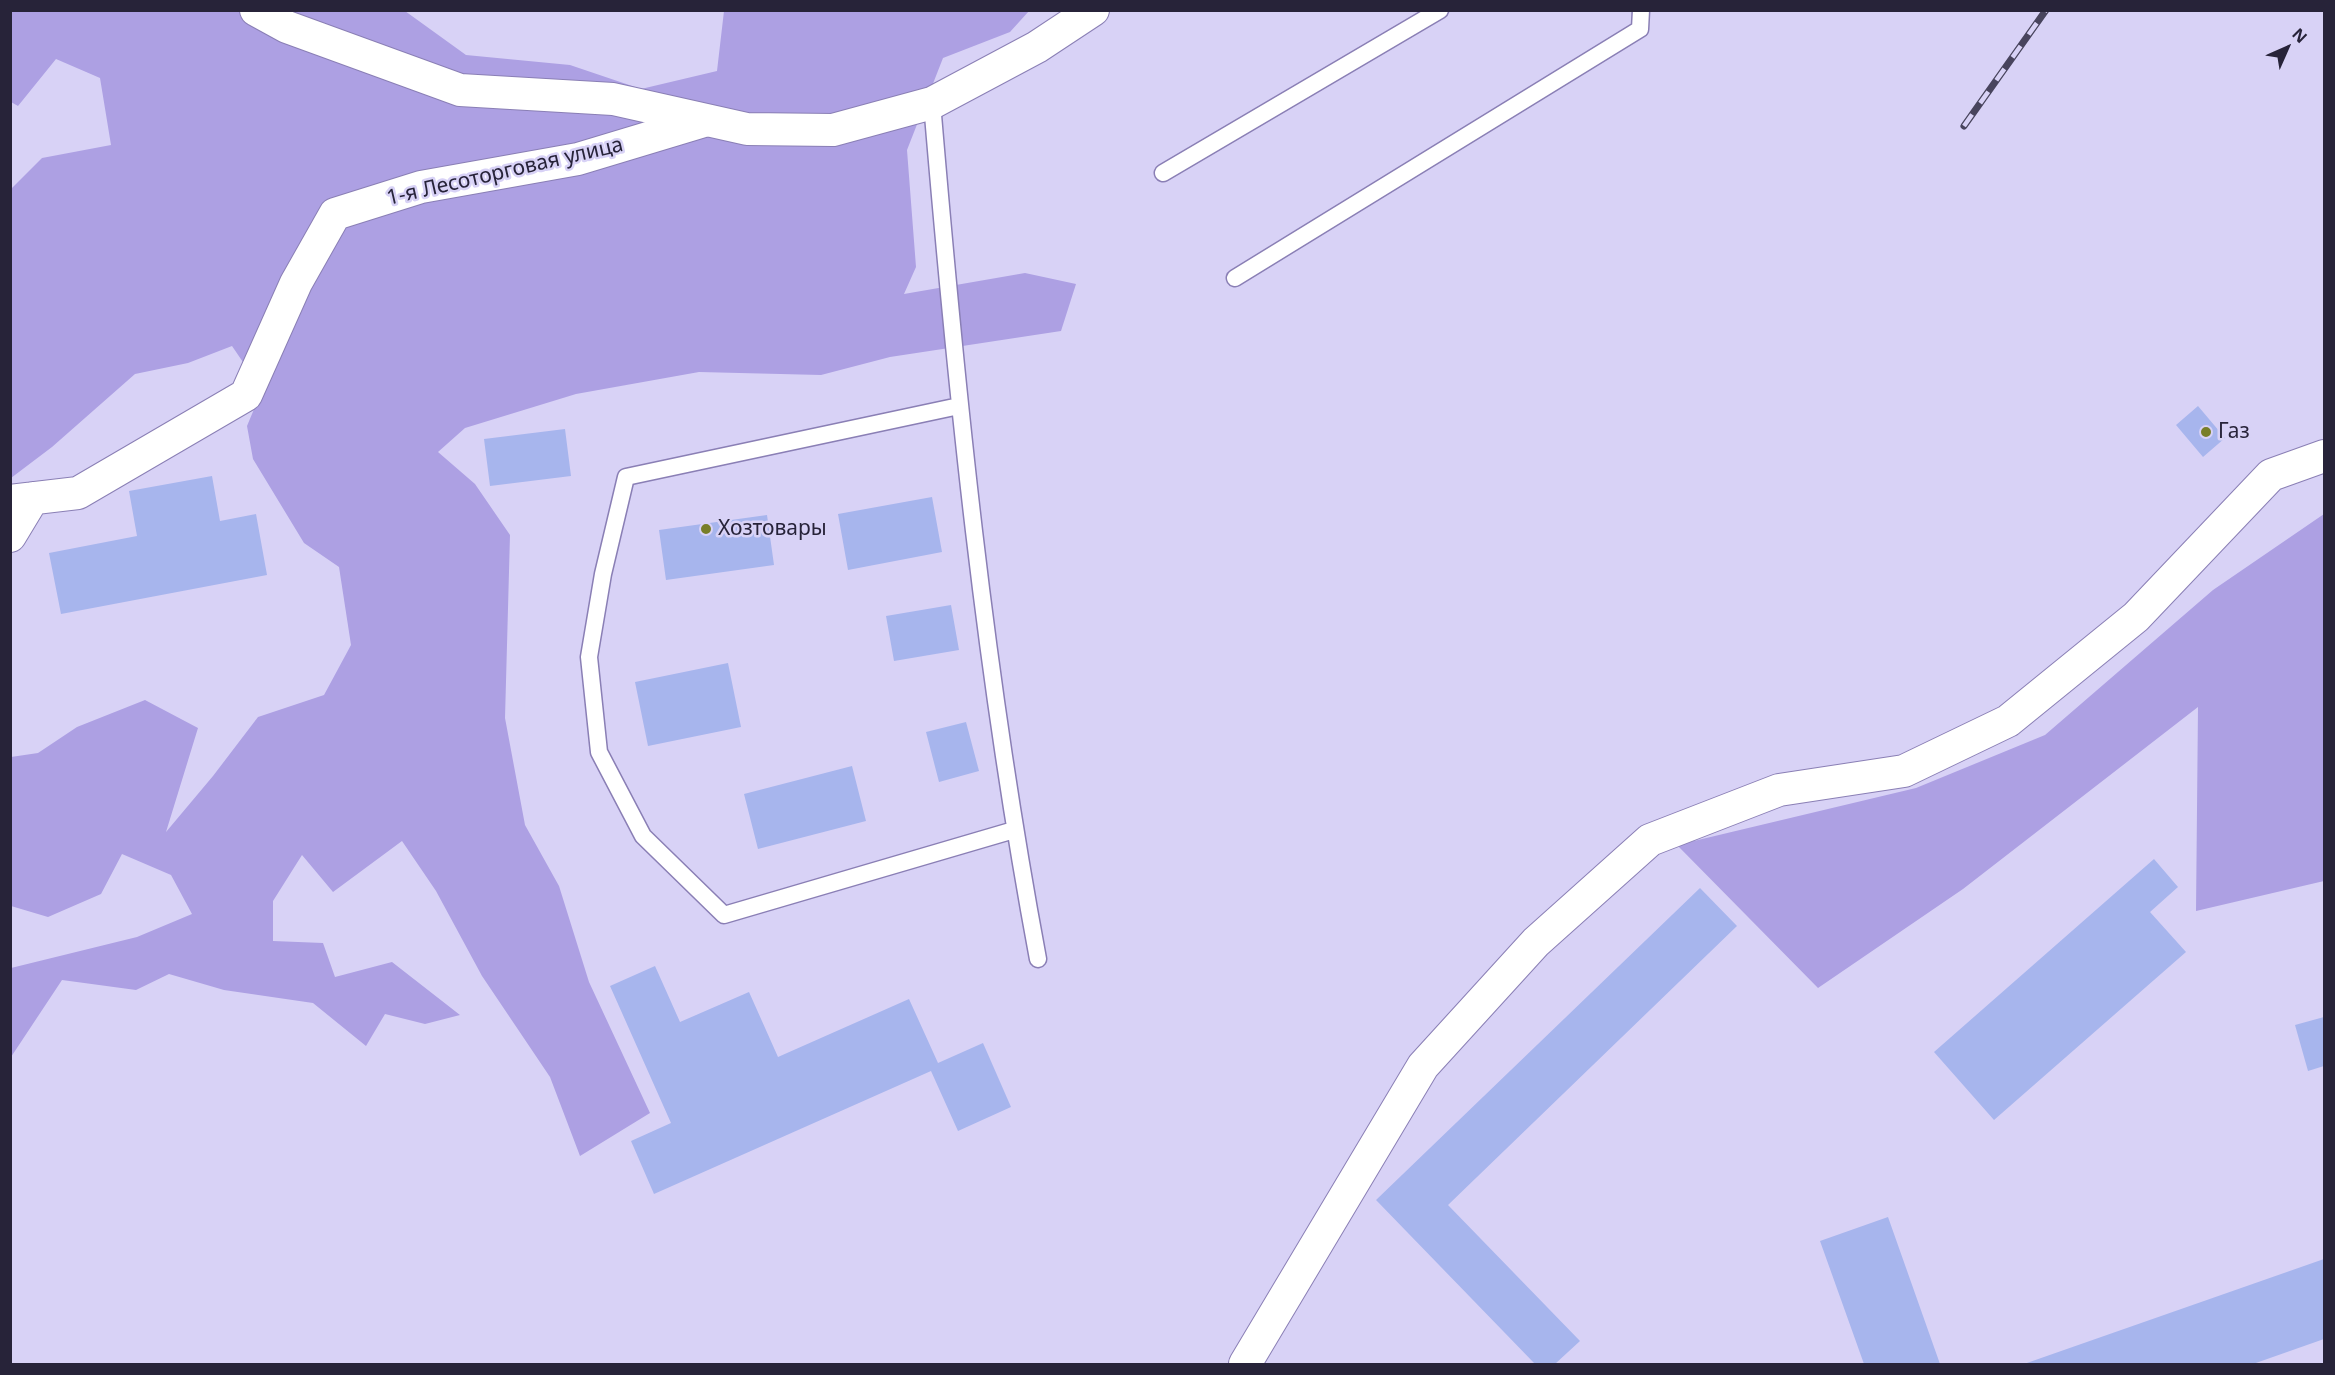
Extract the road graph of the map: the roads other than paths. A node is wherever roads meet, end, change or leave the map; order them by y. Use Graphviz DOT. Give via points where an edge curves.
graph roads {
  1 [pos="256,10"];
  2 [pos="1093,10"];
  3 [pos="1440,10"];
  4 [pos="1641,10"];
  5 [pos="932,103"];
  6 [pos="706,120"];
  7 [pos="1163,173"];
  8 [pos="1235,278"];
  9 [pos="959,406"];
  10 [pos="2325,456"];
  11 [pos="22,500"];
  12 [pos="10,536"];
  13 [pos="1014,830"];
  14 [pos="1038,959"];
  15 [pos="1245,1365"];
  1 -- 6 [label="street" via="287,27 460,90 613,99"];
  2 -- 5 [label="street" via="1037,46"];
  3 -- 7 [label="lane"];
  4 -- 8 [label="lane" via="1640,29"];
  5 -- 6 [label="street" via="833,130 747,129"];
  5 -- 9 [label="lane"];
  6 -- 11 [label="street, 1-я Лесоторговая улица" via="578,159 421,187 335,214 297,283 246,395 78,493"];
  9 -- 13 [label="lane"];
  9 -- 13 [label="lane" via="626,477 603,574 590,657 599,752 643,836 724,915"];
  10 -- 15 [label="street" via="2271,475 2136,617 2008,721 1904,771 1779,790 1650,840 1536,942 1423,1066"];
  11 -- 12 [label="street"];
  13 -- 14 [label="lane"];
}
